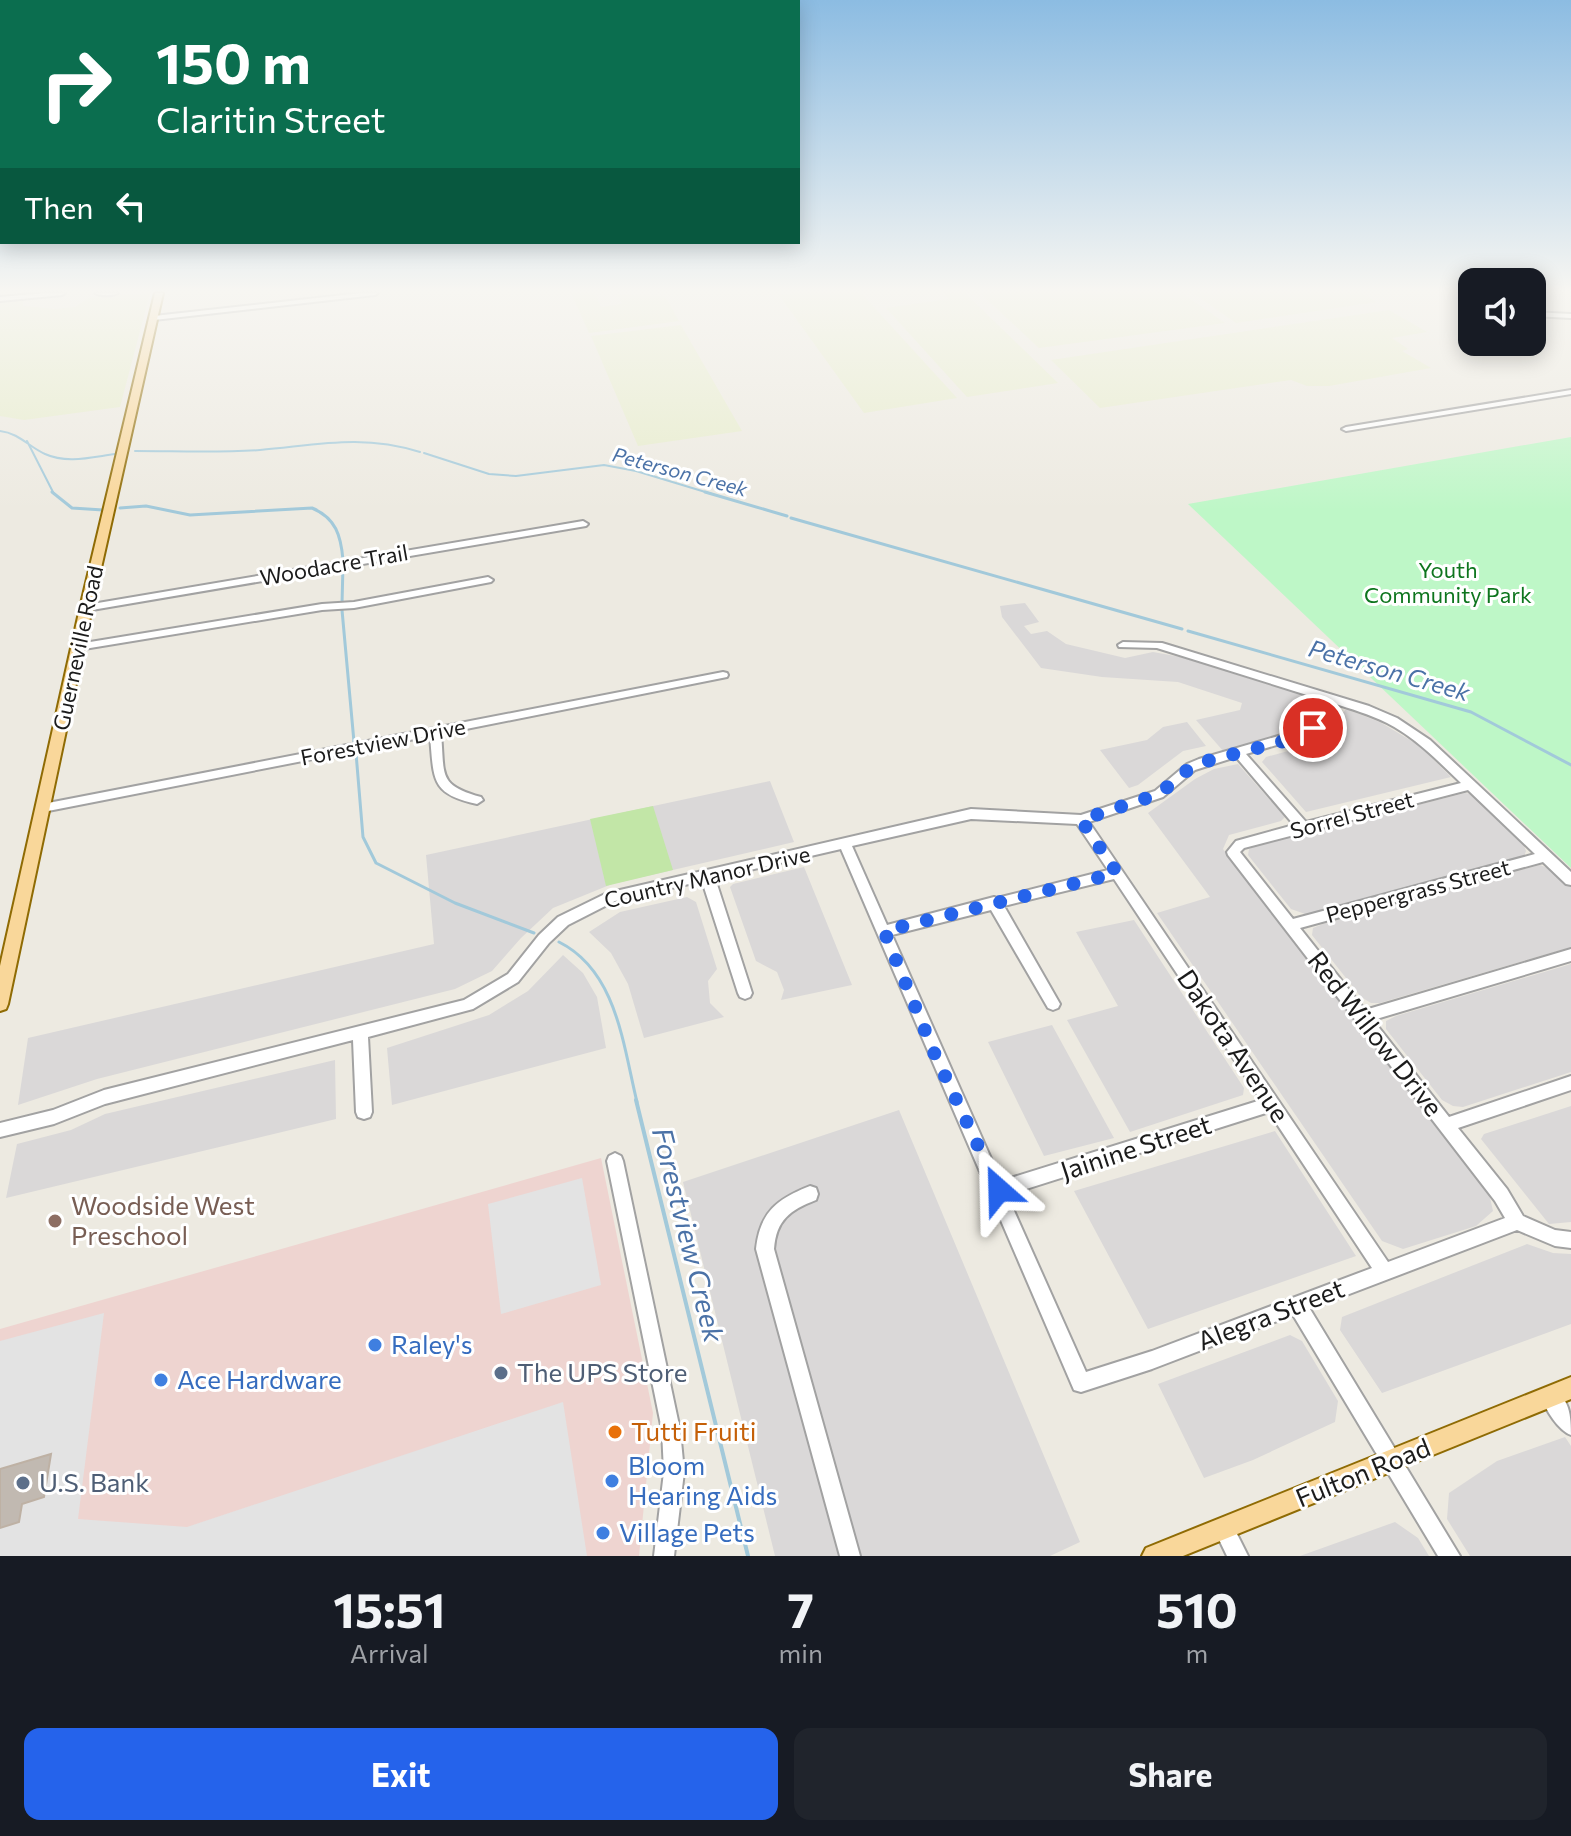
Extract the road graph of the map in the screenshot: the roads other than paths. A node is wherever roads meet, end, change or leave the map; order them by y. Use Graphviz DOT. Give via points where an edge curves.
graph roads {
  1 [pos="143,366"];
  2 [pos="1571,392"];
  3 [pos="1346,429"];
  4 [pos="583,524"];
  5 [pos="488,580"];
  6 [pos="86,608"];
  7 [pos="1123,645"];
  8 [pos="77,651"];
  9 [pos="723,675"];
  10 [pos="1329,698"];
  11 [pos="435,732"];
  12 [pos="1239,753"];
  13 [pos="1470,785"];
  14 [pos="477,800"];
  15 [pos="43,808"];
  16 [pos="1081,820"];
  17 [pos="1303,827"];
  18 [pos="845,844"];
  19 [pos="1235,848"];
  20 [pos="1546,856"];
  21 [pos="1117,873"];
  22 [pos="707,875"];
  23 [pos="1571,880"];
  24 [pos="994,902"];
  25 [pos="1290,925"];
  26 [pos="884,931"];
  27 [pos="1571,955"];
  28 [pos="745,993"];
  29 [pos="0,1004"];
  30 [pos="1053,1004"];
  31 [pos="1362,1017"];
  32 [pos="360,1034"];
  33 [pos="1571,1083"];
  34 [pos="1272,1104"];
  35 [pos="364,1112"];
  36 [pos="1446,1125"];
  37 [pos="0,1130"];
  38 [pos="615,1161"];
  39 [pos="999,1190"];
  40 [pos="810,1194"];
  41 [pos="1517,1222"];
  42 [pos="1571,1240"];
  43 [pos="1385,1272"];
  44 [pos="1297,1305"];
  45 [pos="1560,1392"];
  46 [pos="1571,1426"];
  47 [pos="1392,1460"];
  48 [pos="1224,1529"];
  49 [pos="664,1556"];
  50 [pos="850,1556"];
  51 [pos="1154,1556"];
  52 [pos="1238,1556"];
  53 [pos="1450,1556"];
  1 -- 6 [label="main road, Guerneville Road"];
  2 -- 3 [label="street"];
  4 -- 6 [label="street, Woodacre Trail"];
  5 -- 8 [label="street"];
  6 -- 8 [label="main road, Guerneville Road"];
  7 -- 10 [label="street" via="1158,645"];
  8 -- 15 [label="main road, Guerneville Road"];
  9 -- 11 [label="street, Forestview Drive"];
  10 -- 12 [label="street, Country Manor Drive" via="1313,728"];
  10 -- 13 [label="street" via="1393,721 1426,743"];
  11 -- 14 [label="street" via="444,786 451,794"];
  11 -- 15 [label="street, Forestview Drive"];
  12 -- 16 [label="street, Country Manor Drive" via="1191,767 1159,794"];
  12 -- 17 [label="street"];
  13 -- 17 [label="street, Sorrel Street"];
  13 -- 20 [label="street"];
  15 -- 29 [label="main road, Guerneville Road"];
  16 -- 18 [label="street, Country Manor Drive" via="971,814"];
  16 -- 21 [label="street, Dakota Avenue"];
  17 -- 19 [label="street, Sorrel Street"];
  18 -- 22 [label="street, Country Manor Drive"];
  18 -- 26 [label="street"];
  19 -- 25 [label="street, Red Willow Drive" via="1234,854"];
  20 -- 23 [label="street"];
  20 -- 25 [label="street, Peppergrass Street"];
  21 -- 24 [label="street"];
  21 -- 34 [label="street, Dakota Avenue"];
  22 -- 28 [label="street"];
  22 -- 32 [label="street, Country Manor Drive" via="592,904 556,927 513,978 478,1001"];
  24 -- 26 [label="street"];
  24 -- 30 [label="street"];
  25 -- 31 [label="street, Red Willow Drive"];
  26 -- 39 [label="street"];
  27 -- 31 [label="street"];
  31 -- 36 [label="street, Red Willow Drive"];
  32 -- 35 [label="street"];
  32 -- 37 [label="street, Country Manor Drive" via="104,1097"];
  33 -- 36 [label="street"];
  34 -- 39 [label="street, Jainine Street"];
  34 -- 43 [label="street, Dakota Avenue"];
  36 -- 41 [label="street, Red Willow Drive"];
  38 -- 49 [label="street" via="671,1430 674,1472"];
  39 -- 44 [label="street, Alegra Street" via="1081,1383"];
  40 -- 50 [label="street" via="778,1211 765,1249"];
  41 -- 42 [label="street"];
  41 -- 43 [label="street, Alegra Street"];
  43 -- 44 [label="street, Alegra Street"];
  44 -- 47 [label="street"];
  45 -- 46 [label="street"];
  45 -- 47 [label="main road, Fulton Road"];
  47 -- 48 [label="main road, Fulton Road"];
  47 -- 53 [label="street"];
  48 -- 51 [label="main road, Fulton Road"];
  48 -- 52 [label="street"];
}
